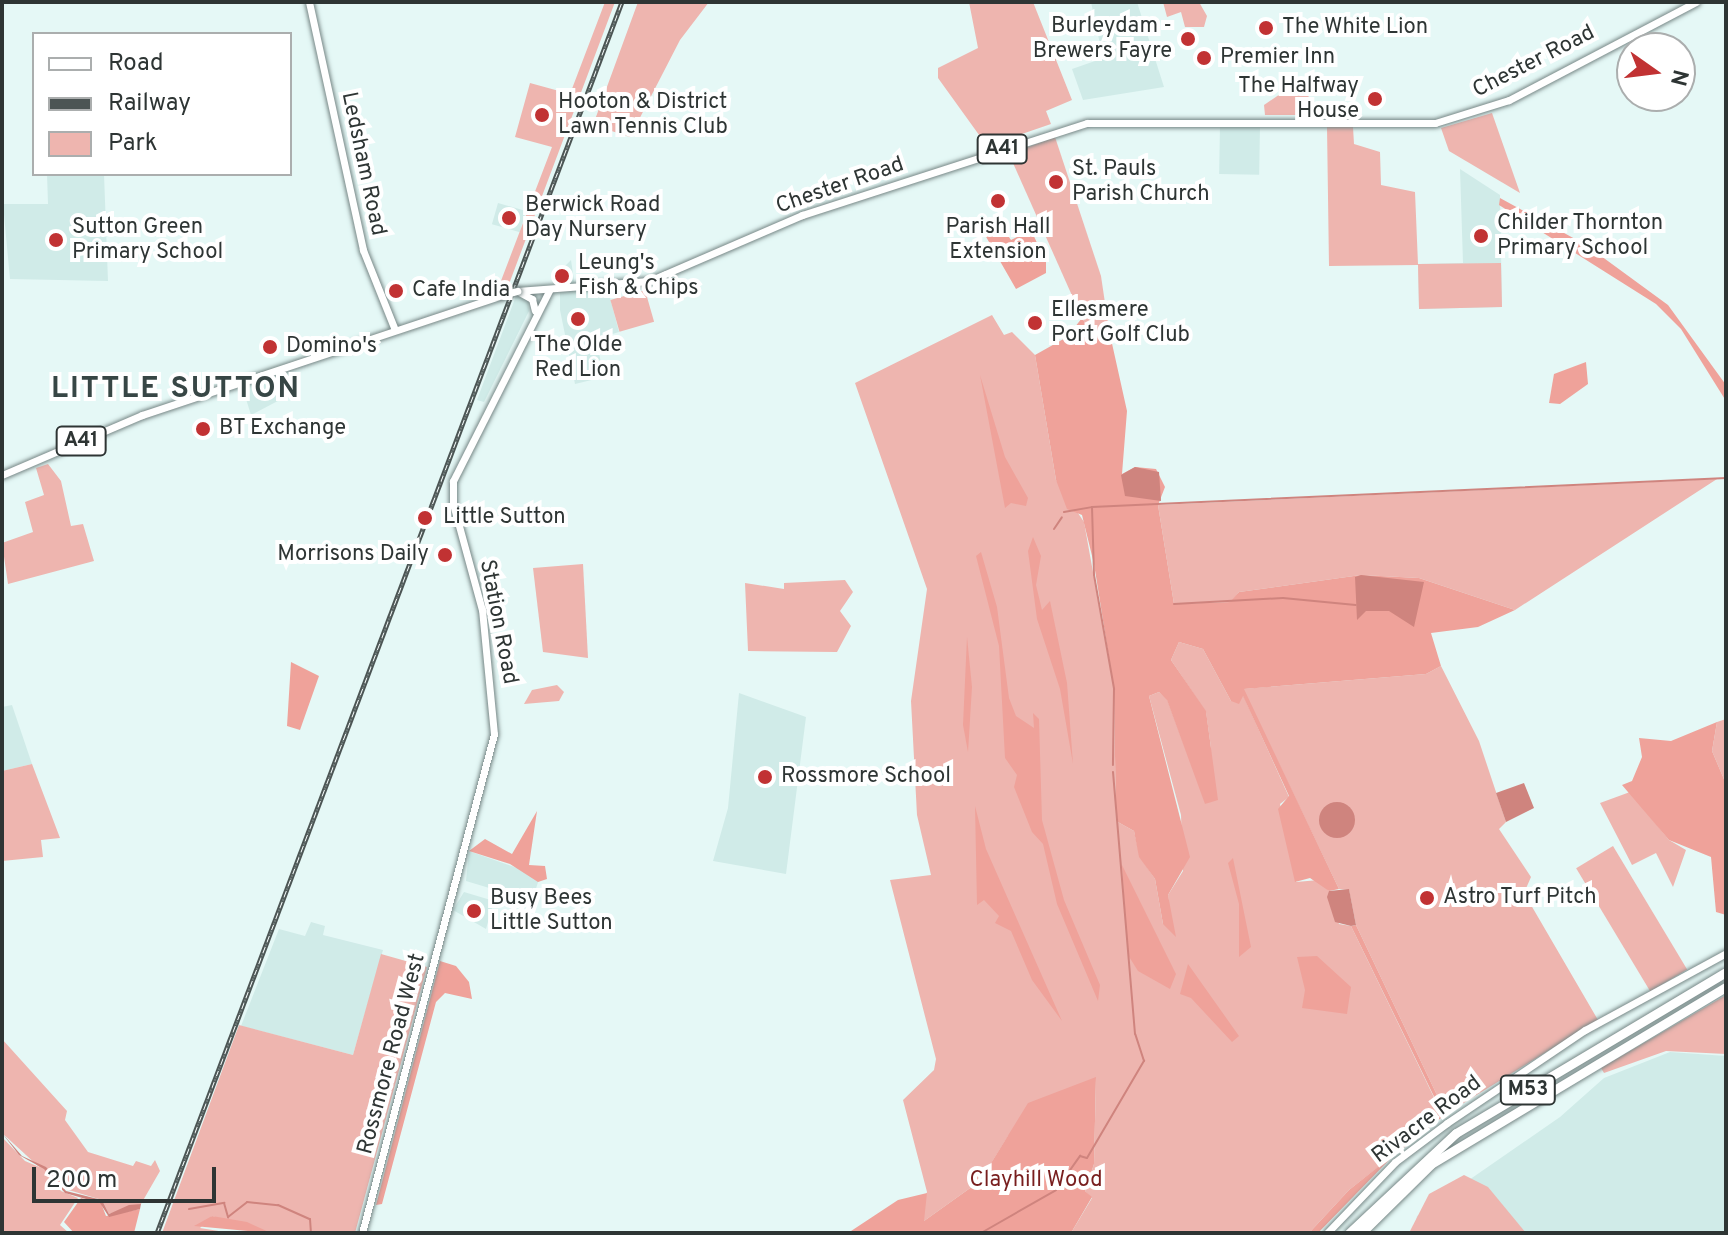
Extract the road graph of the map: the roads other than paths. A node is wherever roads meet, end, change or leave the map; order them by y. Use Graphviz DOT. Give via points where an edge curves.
graph roads {
  1 [pos="309,2"];
  2 [pos="1696,2"];
  3 [pos="517,291"];
  4 [pos="549,291"];
  5 [pos="535,316"];
  6 [pos="395,330"];
  7 [pos="2,475"];
  8 [pos="455,883"];
  9 [pos="1726,953"];
  10 [pos="1726,972"];
  11 [pos="1726,987"];
  12 [pos="362,1233"];
  13 [pos="1327,1233"];
  14 [pos="1349,1233"];
  15 [pos="1361,1233"];
  1 -- 6 [label="main road, Ledsham Road" via="363,250"];
  2 -- 4 [label="main road, Chester Road / A41" via="1483,111 1410,124 1087,123 802,215 649,281"];
  3 -- 4 [label="main road, Chester Road / A41"];
  3 -- 5 [label="main road" via="534,302"];
  3 -- 6 [label="main road, Chester Road / A41, bridge"];
  4 -- 5 [label="main road, Station Road"];
  5 -- 8 [label="main road, Station Road" via="453,481 453,504 482,610 495,721"];
  6 -- 7 [label="main road, Chester Road / A41" via="142,415"];
  8 -- 12 [label="main road, Rossmore Road West"];
  9 -- 13 [label="main road, Rivacre Road" via="1585,1030 1447,1123 1395,1162"];
  10 -- 14 [label="highway, M53" via="1456,1133"];
  11 -- 15 [label="highway, M53" via="1431,1164"];
}
